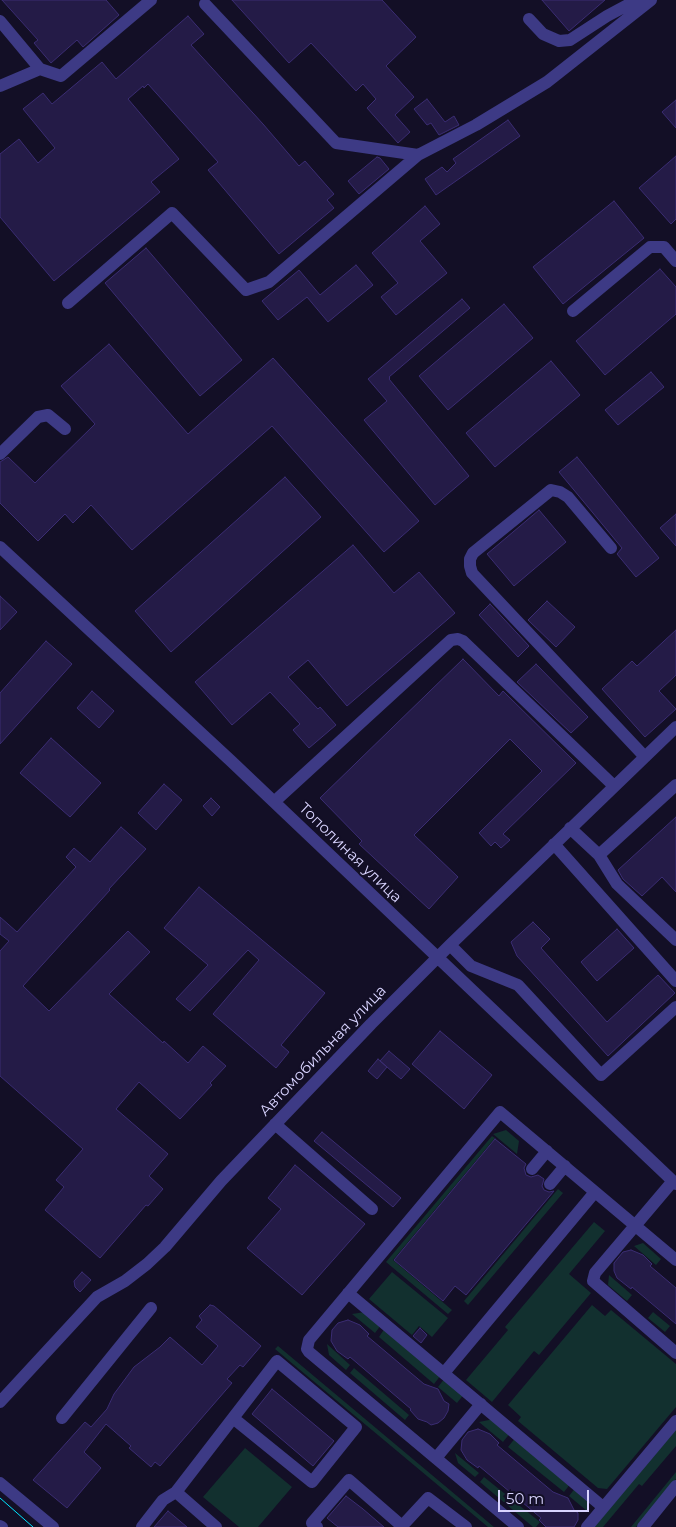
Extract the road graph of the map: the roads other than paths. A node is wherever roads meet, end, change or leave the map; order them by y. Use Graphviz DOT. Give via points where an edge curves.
graph roads {
  1 [pos="151,0"];
  2 [pos="637,0"];
  3 [pos="652,0"];
  4 [pos="205,4"];
  5 [pos="529,19"];
  6 [pos="0,21"];
  7 [pos="40,69"];
  8 [pos="0,86"];
  9 [pos="418,155"];
  10 [pos="676,261"];
  11 [pos="68,303"];
  12 [pos="573,311"];
  13 [pos="65,430"];
  14 [pos="0,454"];
  15 [pos="0,547"];
  16 [pos="611,548"];
  17 [pos="676,727"];
  18 [pos="645,757"];
  19 [pos="676,785"];
  20 [pos="614,786"];
  21 [pos="274,802"];
  22 [pos="570,828"];
  23 [pos="554,844"];
  24 [pos="599,855"];
  25 [pos="676,940"];
  26 [pos="450,945"];
  27 [pos="437,958"];
  28 [pos="676,981"];
  29 [pos="676,1007"];
  30 [pos="275,1124"];
  31 [pos="547,1151"];
  32 [pos="565,1166"];
  33 [pos="532,1169"];
  34 [pos="674,1182"];
  35 [pos="550,1184"];
  36 [pos="595,1192"];
  37 [pos="372,1209"];
  38 [pos="635,1225"];
  39 [pos="676,1260"];
  40 [pos="348,1294"];
  41 [pos="151,1308"];
  42 [pos="676,1352"];
  43 [pos="444,1373"];
  44 [pos="0,1402"];
  45 [pos="481,1404"];
  46 [pos="62,1418"];
  47 [pos="234,1418"];
  48 [pos="676,1421"];
  49 [pos="436,1458"];
  50 [pos="0,1483"];
  51 [pos="676,1486"];
  52 [pos="176,1492"];
  53 [pos="604,1507"];
  54 [pos="53,1527"];
  55 [pos="142,1527"];
  56 [pos="216,1527"];
  57 [pos="317,1527"];
  58 [pos="466,1527"];
  59 [pos="518,1527"];
  60 [pos="587,1527"];
  61 [pos="643,1527"];
  1 -- 7 [label="street" via="61,76"];
  2 -- 5 [label="street" via="570,40 559,41 543,34"];
  3 -- 9 [label="street" via="547,82"];
  4 -- 9 [label="street" via="336,144"];
  6 -- 7 [label="street"];
  7 -- 8 [label="street"];
  9 -- 11 [label="street" via="269,282 246,290 172,213"];
  10 -- 12 [label="street" via="664,247 650,247"];
  13 -- 14 [label="street" via="48,415 38,417"];
  15 -- 21 [label="street, Тополиная улица"];
  16 -- 18 [label="street" via="568,497 551,490 473,553 470,566 472,573"];
  17 -- 18 [label="street, Автомобильная улица"];
  18 -- 20 [label="street, Автомобильная улица"];
  19 -- 24 [label="street"];
  20 -- 21 [label="street" via="458,639 451,640"];
  20 -- 22 [label="street, Автомобильная улица"];
  21 -- 27 [label="street, Тополиная улица"];
  22 -- 23 [label="street, Автомобильная улица"];
  22 -- 24 [label="street"];
  23 -- 26 [label="street, Автомобильная улица"];
  23 -- 28 [label="street"];
  24 -- 25 [label="street" via="617,884"];
  26 -- 27 [label="street, Автомобильная улица"];
  26 -- 29 [label="street" via="471,966 518,985 601,1075"];
  27 -- 30 [label="street, Автомобильная улица"];
  27 -- 34 [label="street, Тополиная улица"];
  30 -- 37 [label="street"];
  30 -- 44 [label="street, Автомобильная улица" via="165,1247 125,1281 97,1297"];
  31 -- 32 [label="street"];
  31 -- 33 [label="street"];
  31 -- 40 [label="street" via="500,1112"];
  32 -- 35 [label="street"];
  32 -- 36 [label="street"];
  34 -- 38 [label="street"];
  36 -- 38 [label="street"];
  36 -- 43 [label="street"];
  38 -- 39 [label="street"];
  38 -- 42 [label="street" via="595,1273 593,1281"];
  40 -- 43 [label="street"];
  40 -- 49 [label="street" via="309,1340 307,1348"];
  41 -- 46 [label="street"];
  43 -- 45 [label="street"];
  45 -- 49 [label="street"];
  45 -- 53 [label="street"];
  47 -- 47 [label="street" via="312,1482 356,1427 277,1361"];
  47 -- 52 [label="street"];
  48 -- 53 [label="street"];
  49 -- 59 [label="street"];
  50 -- 54 [label="street"];
  51 -- 61 [label="street"];
  52 -- 55 [label="street" via="162,1500"];
  52 -- 56 [label="street"];
  53 -- 60 [label="street"];
  57 -- 58 [label="street" via="312,1523 349,1480 402,1526 428,1498"];
}
